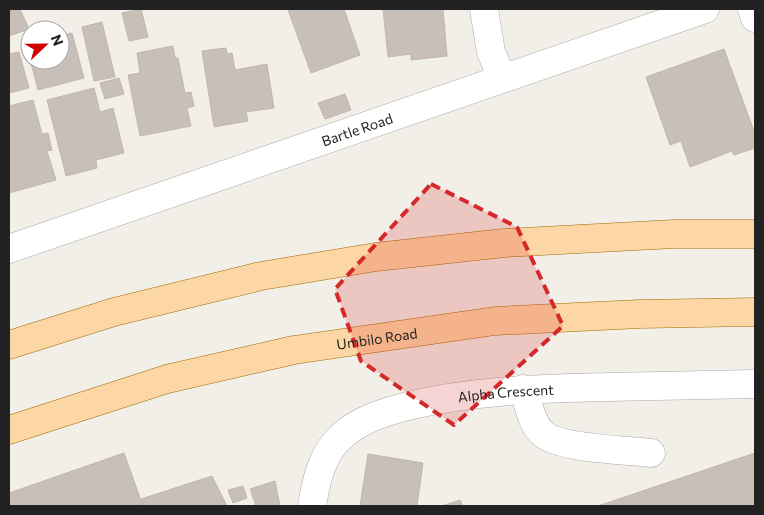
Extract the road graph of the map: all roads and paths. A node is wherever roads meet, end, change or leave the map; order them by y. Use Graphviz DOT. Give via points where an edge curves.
graph roads {
  1 [pos="484,9"];
  2 [pos="705,9"];
  3 [pos="752,9"];
  4 [pos="755,18"];
  5 [pos="502,78"];
  6 [pos="755,234"];
  7 [pos="9,249"];
  8 [pos="755,312"];
  9 [pos="9,345"];
  10 [pos="755,384"];
  11 [pos="523,389"];
  12 [pos="9,430"];
  13 [pos="651,453"];
  14 [pos="312,506"];
  1 -- 5 [label="street" via="491,52"];
  2 -- 5 [label="street, Bartle Road"];
  3 -- 4 [label="street"];
  5 -- 7 [label="street, Bartle Road"];
  6 -- 9 [label="main road" via="674,234 504,243 376,257 243,281 114,312"];
  8 -- 12 [label="main road, Umbilo Road" via="496,321 294,350 167,379"];
  10 -- 11 [label="street, Alpha Crescent"];
  11 -- 13 [label="street" via="538,428 548,437 568,444"];
  11 -- 14 [label="street, Alpha Crescent" via="430,401 371,418 336,441 324,459"];
}
